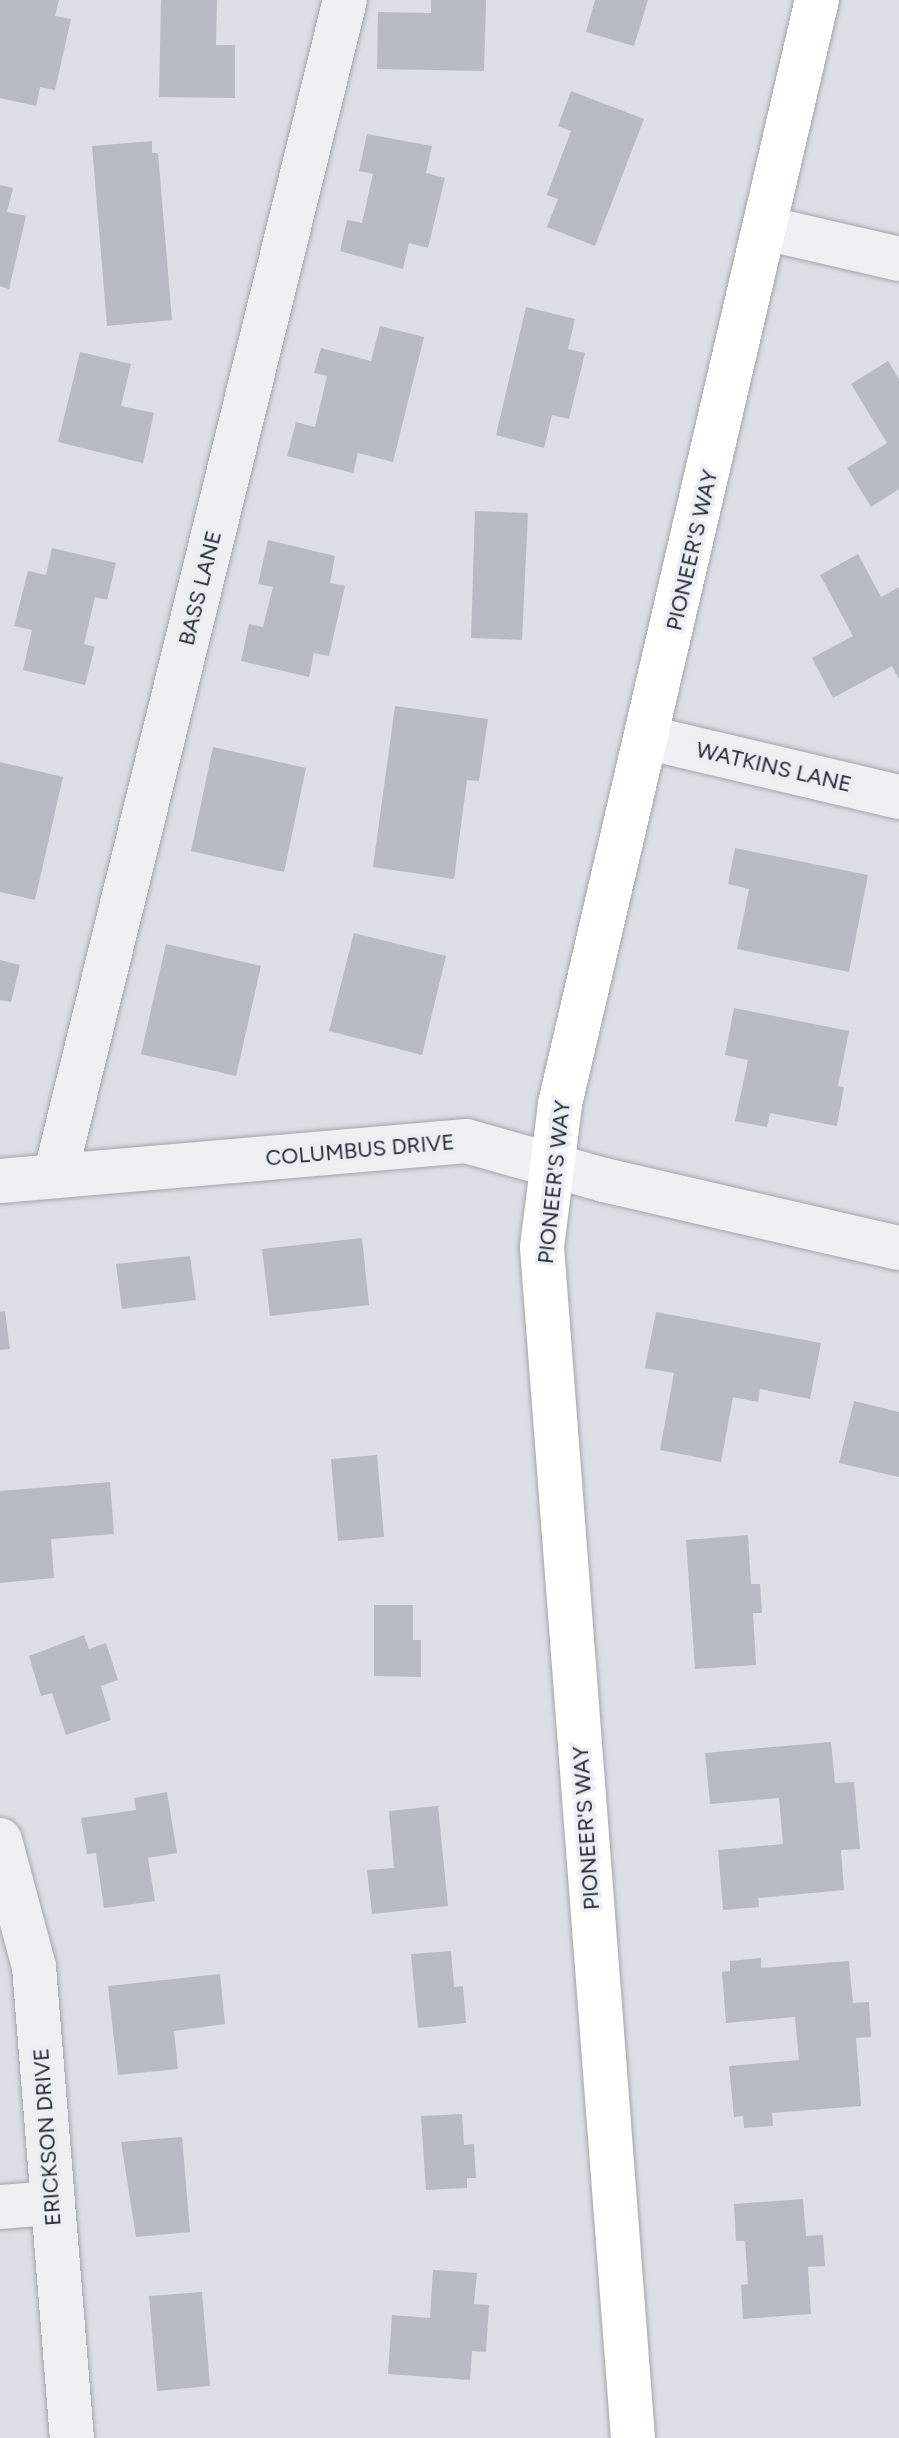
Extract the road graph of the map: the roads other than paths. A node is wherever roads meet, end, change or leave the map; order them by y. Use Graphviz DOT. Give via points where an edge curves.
graph roads {
  1 [pos="345,0"];
  2 [pos="817,0"];
  3 [pos="765,228"];
  4 [pos="899,259"];
  5 [pos="649,738"];
  6 [pos="899,797"];
  7 [pos="551,1165"];
  8 [pos="55,1176"];
  9 [pos="0,1181"];
  10 [pos="899,1248"];
  11 [pos="0,1840"];
  12 [pos="51,2203"];
  13 [pos="0,2207"];
  14 [pos="72,2438"];
  15 [pos="633,2438"];
  1 -- 8 [label="street, BASS LANE"];
  2 -- 3 [label="main road, PIONEER'S WAY"];
  3 -- 4 [label="street"];
  3 -- 5 [label="main road, PIONEER'S WAY"];
  5 -- 6 [label="street, WATKINS LANE"];
  5 -- 7 [label="main road, PIONEER'S WAY" via="560,1104"];
  7 -- 8 [label="street, COLUMBUS DRIVE" via="466,1141"];
  7 -- 10 [label="street, COLUMBUS DRIVE"];
  7 -- 15 [label="main road, PIONEER'S WAY" via="542,1247"];
  8 -- 9 [label="street, COLUMBUS DRIVE"];
  11 -- 12 [label="street, ERICKSON DRIVE" via="34,1967"];
  12 -- 13 [label="street"];
  12 -- 14 [label="street, ERICKSON DRIVE"];
}
